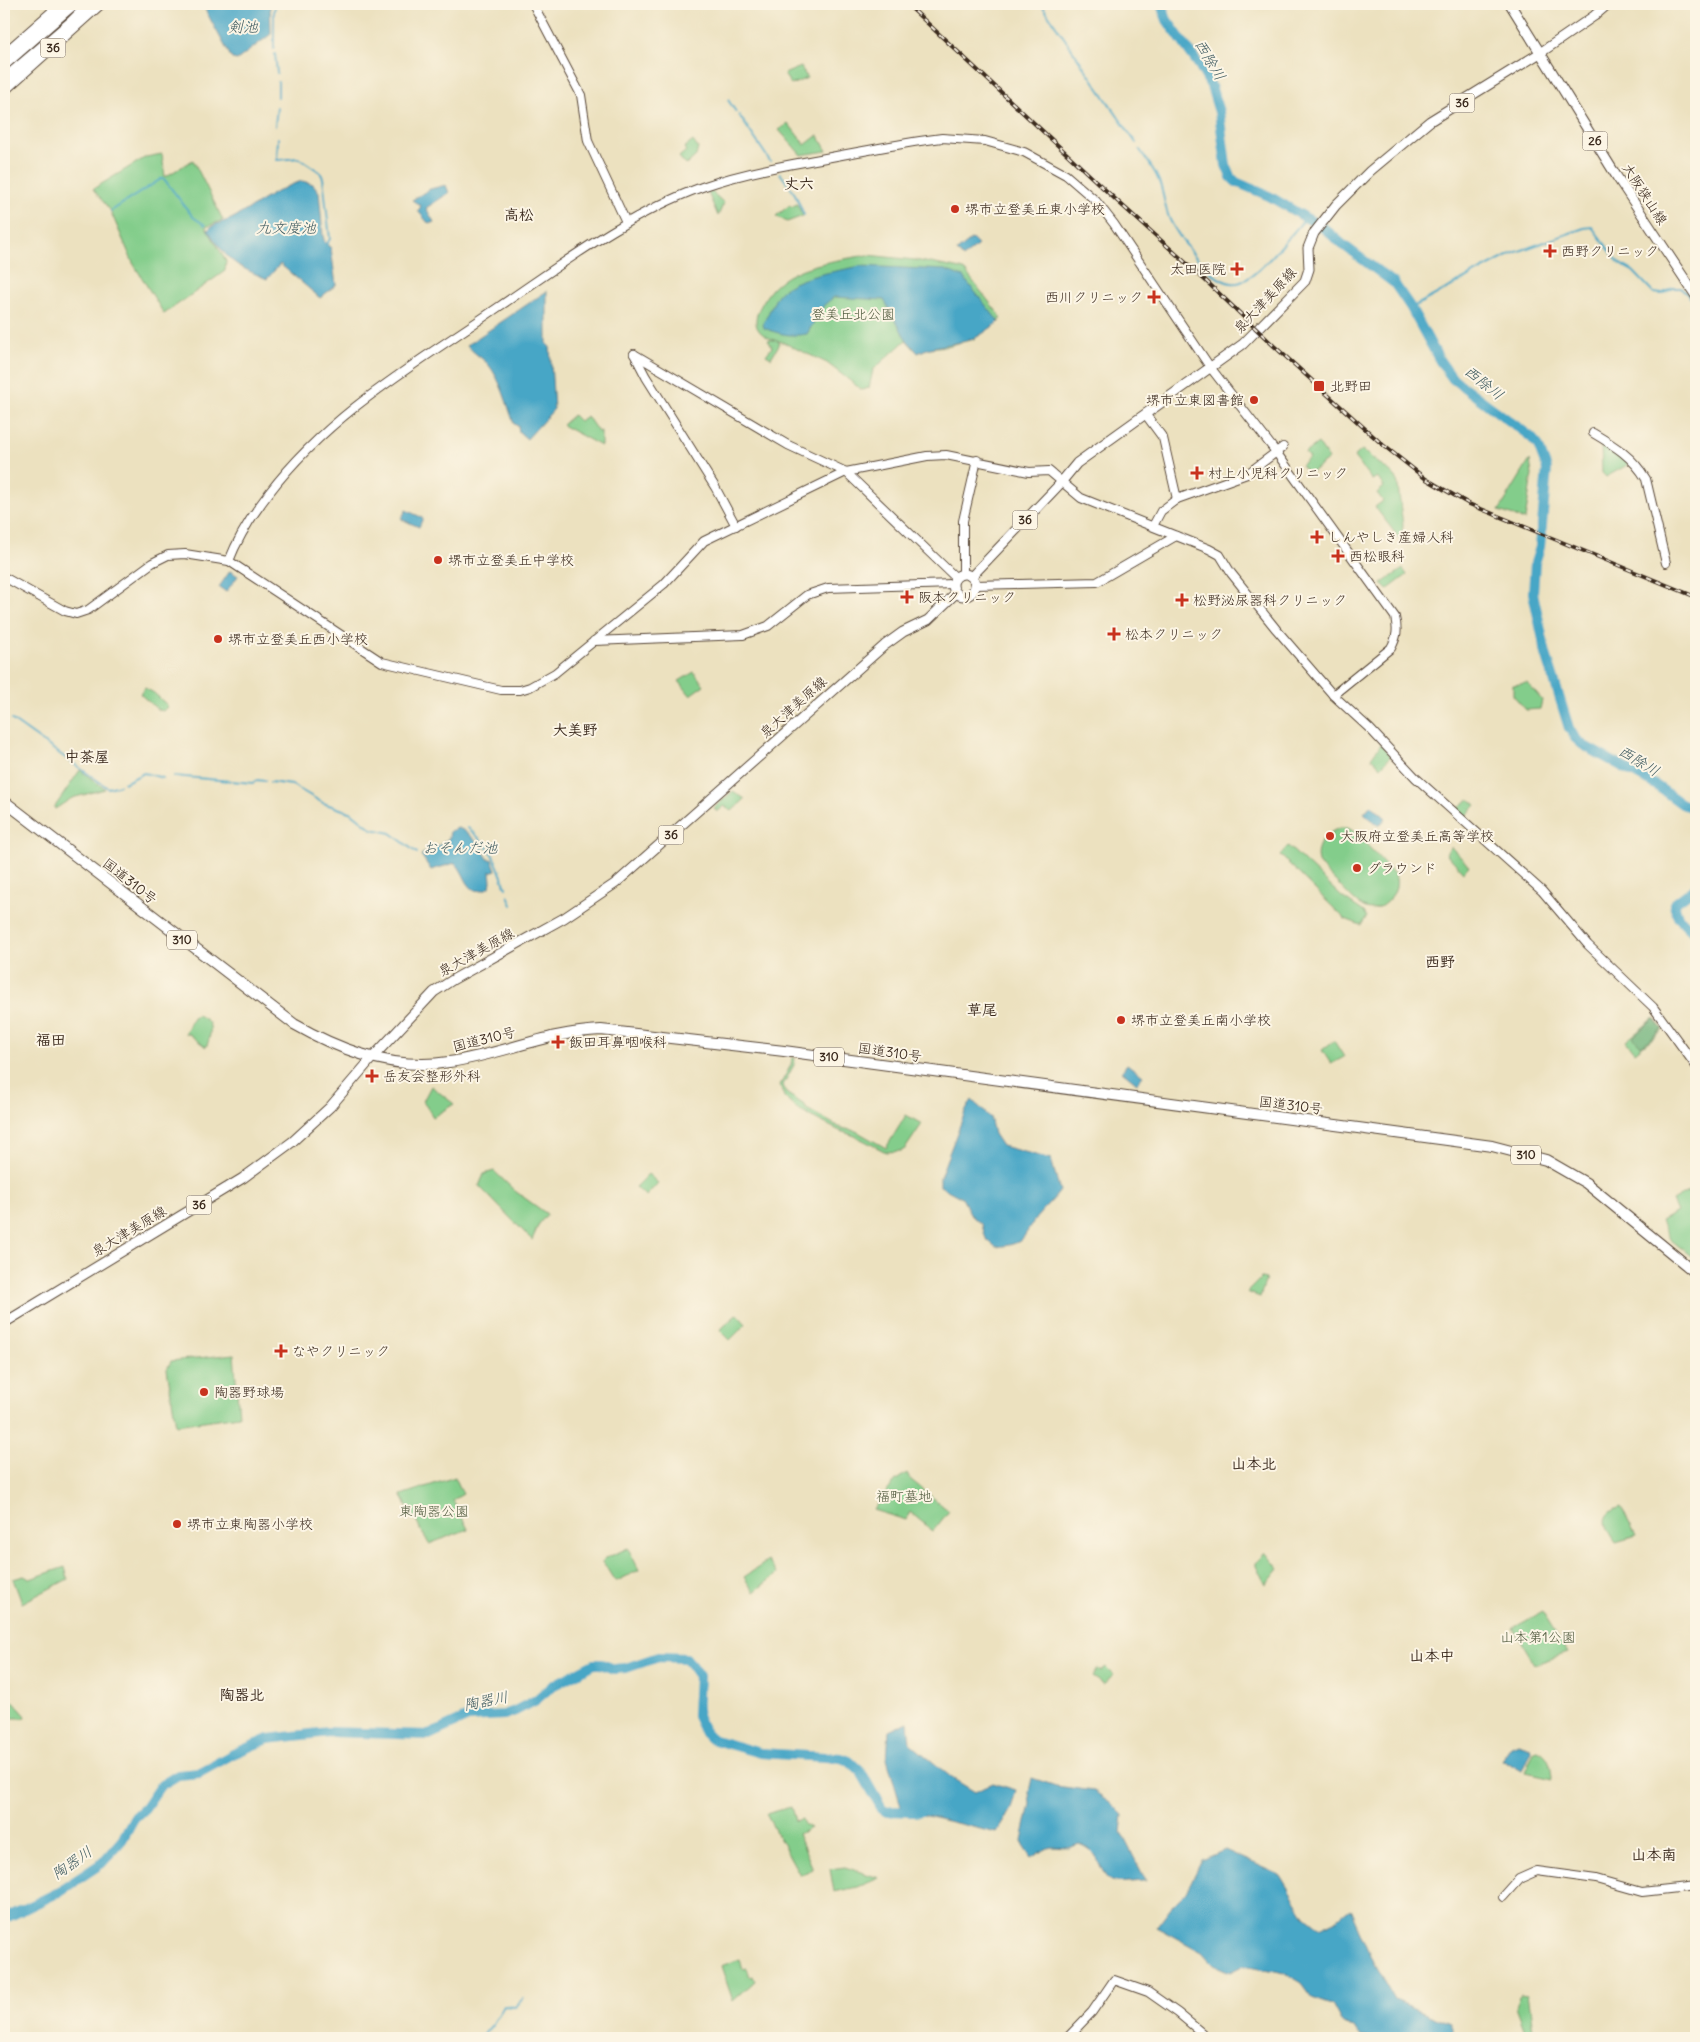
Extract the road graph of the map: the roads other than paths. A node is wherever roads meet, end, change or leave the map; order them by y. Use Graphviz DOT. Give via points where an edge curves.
graph roads {
  1 [pos="61,4"];
  2 [pos="73,4"];
  3 [pos="90,4"];
  4 [pos="101,4"];
  5 [pos="533,4"];
  6 [pos="1510,4"];
  7 [pos="1608,4"];
  8 [pos="1540,53"];
  9 [pos="4,54"];
  10 [pos="4,64"];
  11 [pos="4,80"];
  12 [pos="4,91"];
  13 [pos="626,222"];
  14 [pos="1696,296"];
  15 [pos="1210,367"];
  16 [pos="1146,415"];
  17 [pos="1594,432"];
  18 [pos="1279,450"];
  19 [pos="977,460"];
  20 [pos="846,472"];
  21 [pos="1061,482"];
  22 [pos="1177,500"];
  23 [pos="736,526"];
  24 [pos="1153,526"];
  25 [pos="1176,536"];
  26 [pos="228,561"];
  27 [pos="1666,563"];
  28 [pos="4,577"];
  29 [pos="962,581"];
  30 [pos="594,641"];
  31 [pos="1333,695"];
  32 [pos="4,801"];
  33 [pos="372,1058"];
  34 [pos="1696,1066"];
  35 [pos="1696,1273"];
  36 [pos="4,1323"];
  37 [pos="1696,1886"];
  38 [pos="1503,1897"];
  39 [pos="1067,2038"];
  40 [pos="1208,2038"];
  1 -- 9 [label="main road, 36"];
  2 -- 10 [label="highway"];
  3 -- 11 [label="highway"];
  4 -- 12 [label="main road, 36"];
  5 -- 13 [label="street" via="581,95 588,141"];
  6 -- 8 [label="main road, 大阪狭山線 / 26"];
  7 -- 8 [label="main road, 泉大津美原線 / 36"];
  8 -- 14 [label="main road, 大阪狭山線 / 26"];
  8 -- 15 [label="main road, 泉大津美原線 / 36" via="1430,121 1370,170 1315,231 1310,241 1309,269 1304,281 1252,337"];
  13 -- 15 [label="street" via="694,190 755,171 942,138 985,141 1041,160 1066,175 1096,201"];
  13 -- 26 [label="street" via="353,406 289,467 251,516"];
  15 -- 16 [label="main road, 泉大津美原線 / 36"];
  15 -- 18 [label="street"];
  16 -- 21 [label="main road, 泉大津美原線 / 36" via="1077,463"];
  16 -- 22 [label="street" via="1163,438"];
  17 -- 27 [label="street" via="1619,448 1646,479"];
  18 -- 22 [label="street" via="1247,474"];
  18 -- 31 [label="street" via="1396,617 1397,638 1391,648"];
  19 -- 20 [label="street" via="946,454"];
  19 -- 21 [label="street" via="1029,472 1049,470"];
  19 -- 29 [label="street" via="963,521"];
  20 -- 23 [label="street"];
  20 -- 23 [label="street" via="788,445 634,354"];
  20 -- 29 [label="street"];
  21 -- 24 [label="street" via="1080,498"];
  21 -- 29 [label="main road, 泉大津美原線 / 36"];
  22 -- 24 [label="street" via="1161,511"];
  23 -- 30 [label="street" via="704,542 664,584"];
  24 -- 25 [label="street"];
  25 -- 29 [label="street" via="1097,582"];
  25 -- 31 [label="street" via="1220,555 1276,629"];
  26 -- 28 [label="street" via="185,554 168,555 88,610 76,614"];
  26 -- 30 [label="street" via="377,659 501,690 520,690 549,677"];
  29 -- 30 [label="street" via="816,590 797,601 768,626 743,635"];
  29 -- 33 [label="main road, 泉大津美原線 / 36" via="928,620 885,645 616,883 564,918 444,984 420,1004"];
  31 -- 34 [label="street" via="1416,778 1542,891 1588,945 1653,1007"];
  32 -- 33 [label="highway, 国道310号 / 310" via="294,1024 332,1044"];
  33 -- 35 [label="highway, 国道310号 / 310" via="422,1065 450,1062 543,1038 601,1030 784,1051 1492,1146 1546,1160 1586,1183"];
  33 -- 36 [label="main road, 泉大津美原線 / 36" via="330,1107 292,1142 244,1178"];
  37 -- 38 [label="street" via="1642,1892 1596,1879 1538,1871 1519,1878"];
  39 -- 40 [label="street" via="1092,2012 1114,1980 1148,1992"];
}
